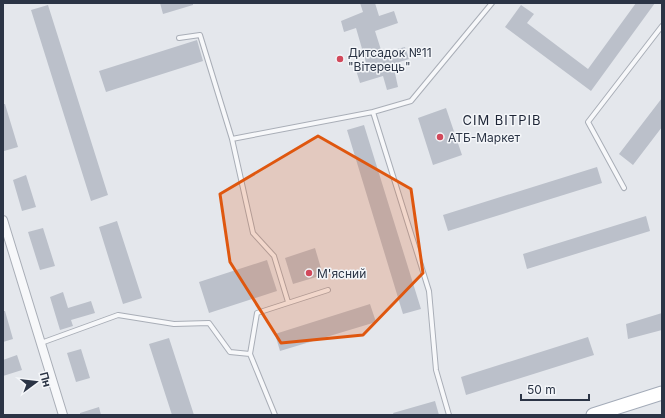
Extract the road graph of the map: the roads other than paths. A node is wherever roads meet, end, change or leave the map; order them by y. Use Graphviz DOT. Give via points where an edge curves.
graph roads {
  1 [pos="492,3"];
  2 [pos="662,26"];
  3 [pos="179,38"];
  4 [pos="373,112"];
  5 [pos="232,139"];
  6 [pos="624,188"];
  7 [pos="3,220"];
  8 [pos="328,290"];
  9 [pos="288,302"];
  10 [pos="42,343"];
  11 [pos="250,354"];
  12 [pos="662,393"];
  13 [pos="63,415"];
  14 [pos="275,415"];
  15 [pos="449,415"];
  16 [pos="593,415"];
  1 -- 4 [label="lane" via="410,101"];
  2 -- 6 [label="lane" via="588,122"];
  3 -- 5 [label="lane" via="200,35"];
  4 -- 5 [label="lane"];
  4 -- 15 [label="lane" via="429,291 436,370"];
  5 -- 9 [label="lane" via="253,233 274,256"];
  7 -- 10 [label="street"];
  8 -- 9 [label="lane"];
  9 -- 11 [label="lane" via="257,313"];
  10 -- 11 [label="lane" via="118,315 174,324 208,323 230,352"];
  10 -- 13 [label="street"];
  11 -- 14 [label="lane"];
  12 -- 16 [label="main road"];
}
